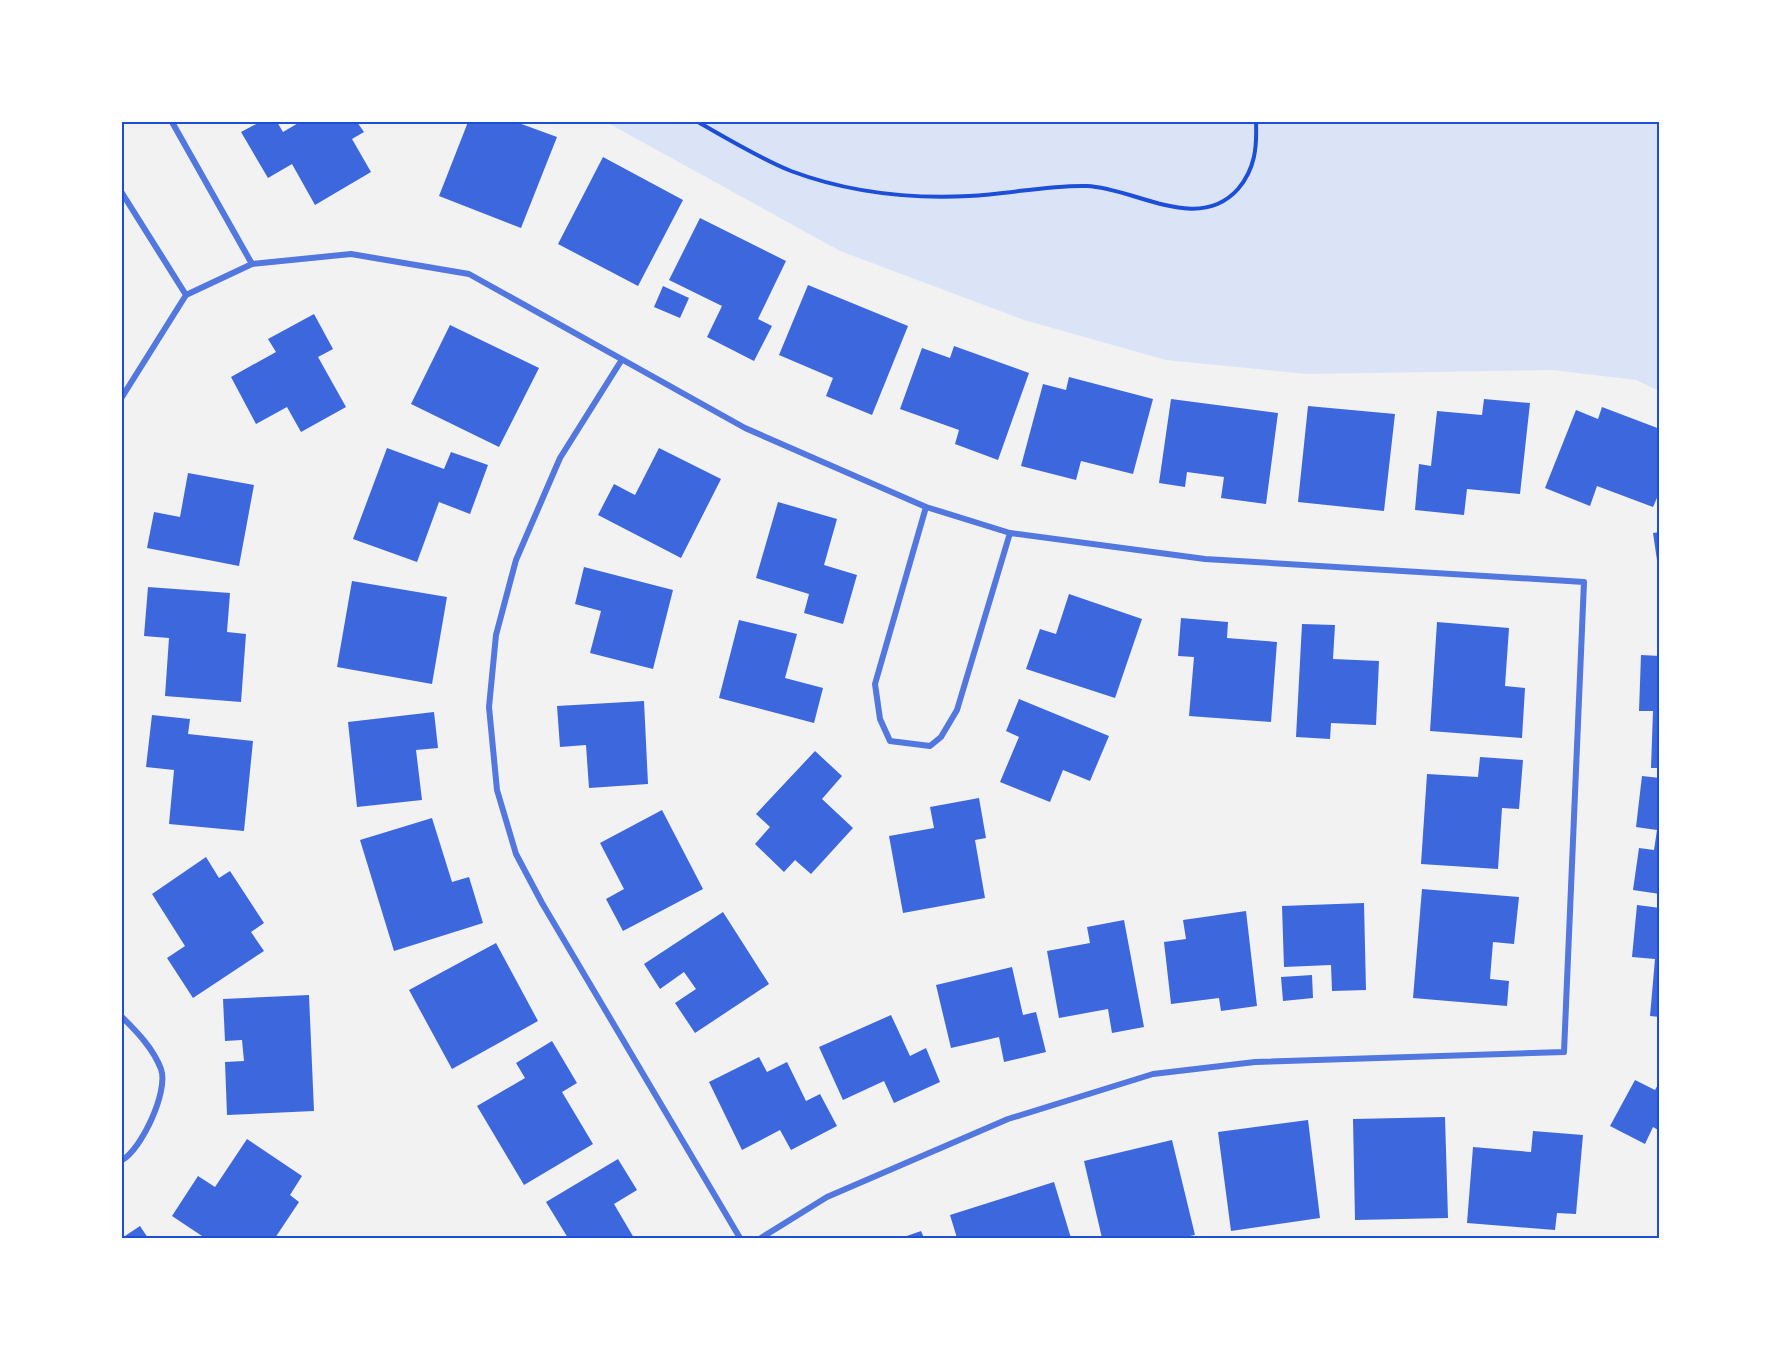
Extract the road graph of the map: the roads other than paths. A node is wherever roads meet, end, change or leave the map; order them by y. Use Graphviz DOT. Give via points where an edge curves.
graph roads {
  1 [pos="172,122"];
  2 [pos="122,194"];
  3 [pos="252,264"];
  4 [pos="186,295"];
  5 [pos="621,361"];
  6 [pos="122,397"];
  7 [pos="926,507"];
  8 [pos="1010,533"];
  9 [pos="122,1017"];
  10 [pos="122,1160"];
  11 [pos="740,1239"];
  12 [pos="761,1239"];
  1 -- 3 [label="street"];
  2 -- 4 [label="street"];
  3 -- 4 [label="street"];
  3 -- 5 [label="street" via="351,254 469,274"];
  4 -- 6 [label="street"];
  5 -- 7 [label="street" via="745,428"];
  5 -- 11 [label="street" via="560,458 516,560 496,635 489,707 497,790 516,854 542,903"];
  7 -- 8 [label="street"];
  7 -- 8 [label="street" via="875,684 880,719 890,741 930,746 941,737 957,710"];
  8 -- 12 [label="street" via="1205,559 1584,582 1564,1052 1255,1062 1153,1074 1008,1119 827,1197"];
  9 -- 10 [label="street" via="144,1039 162,1071 155,1115 131,1155"];
}
